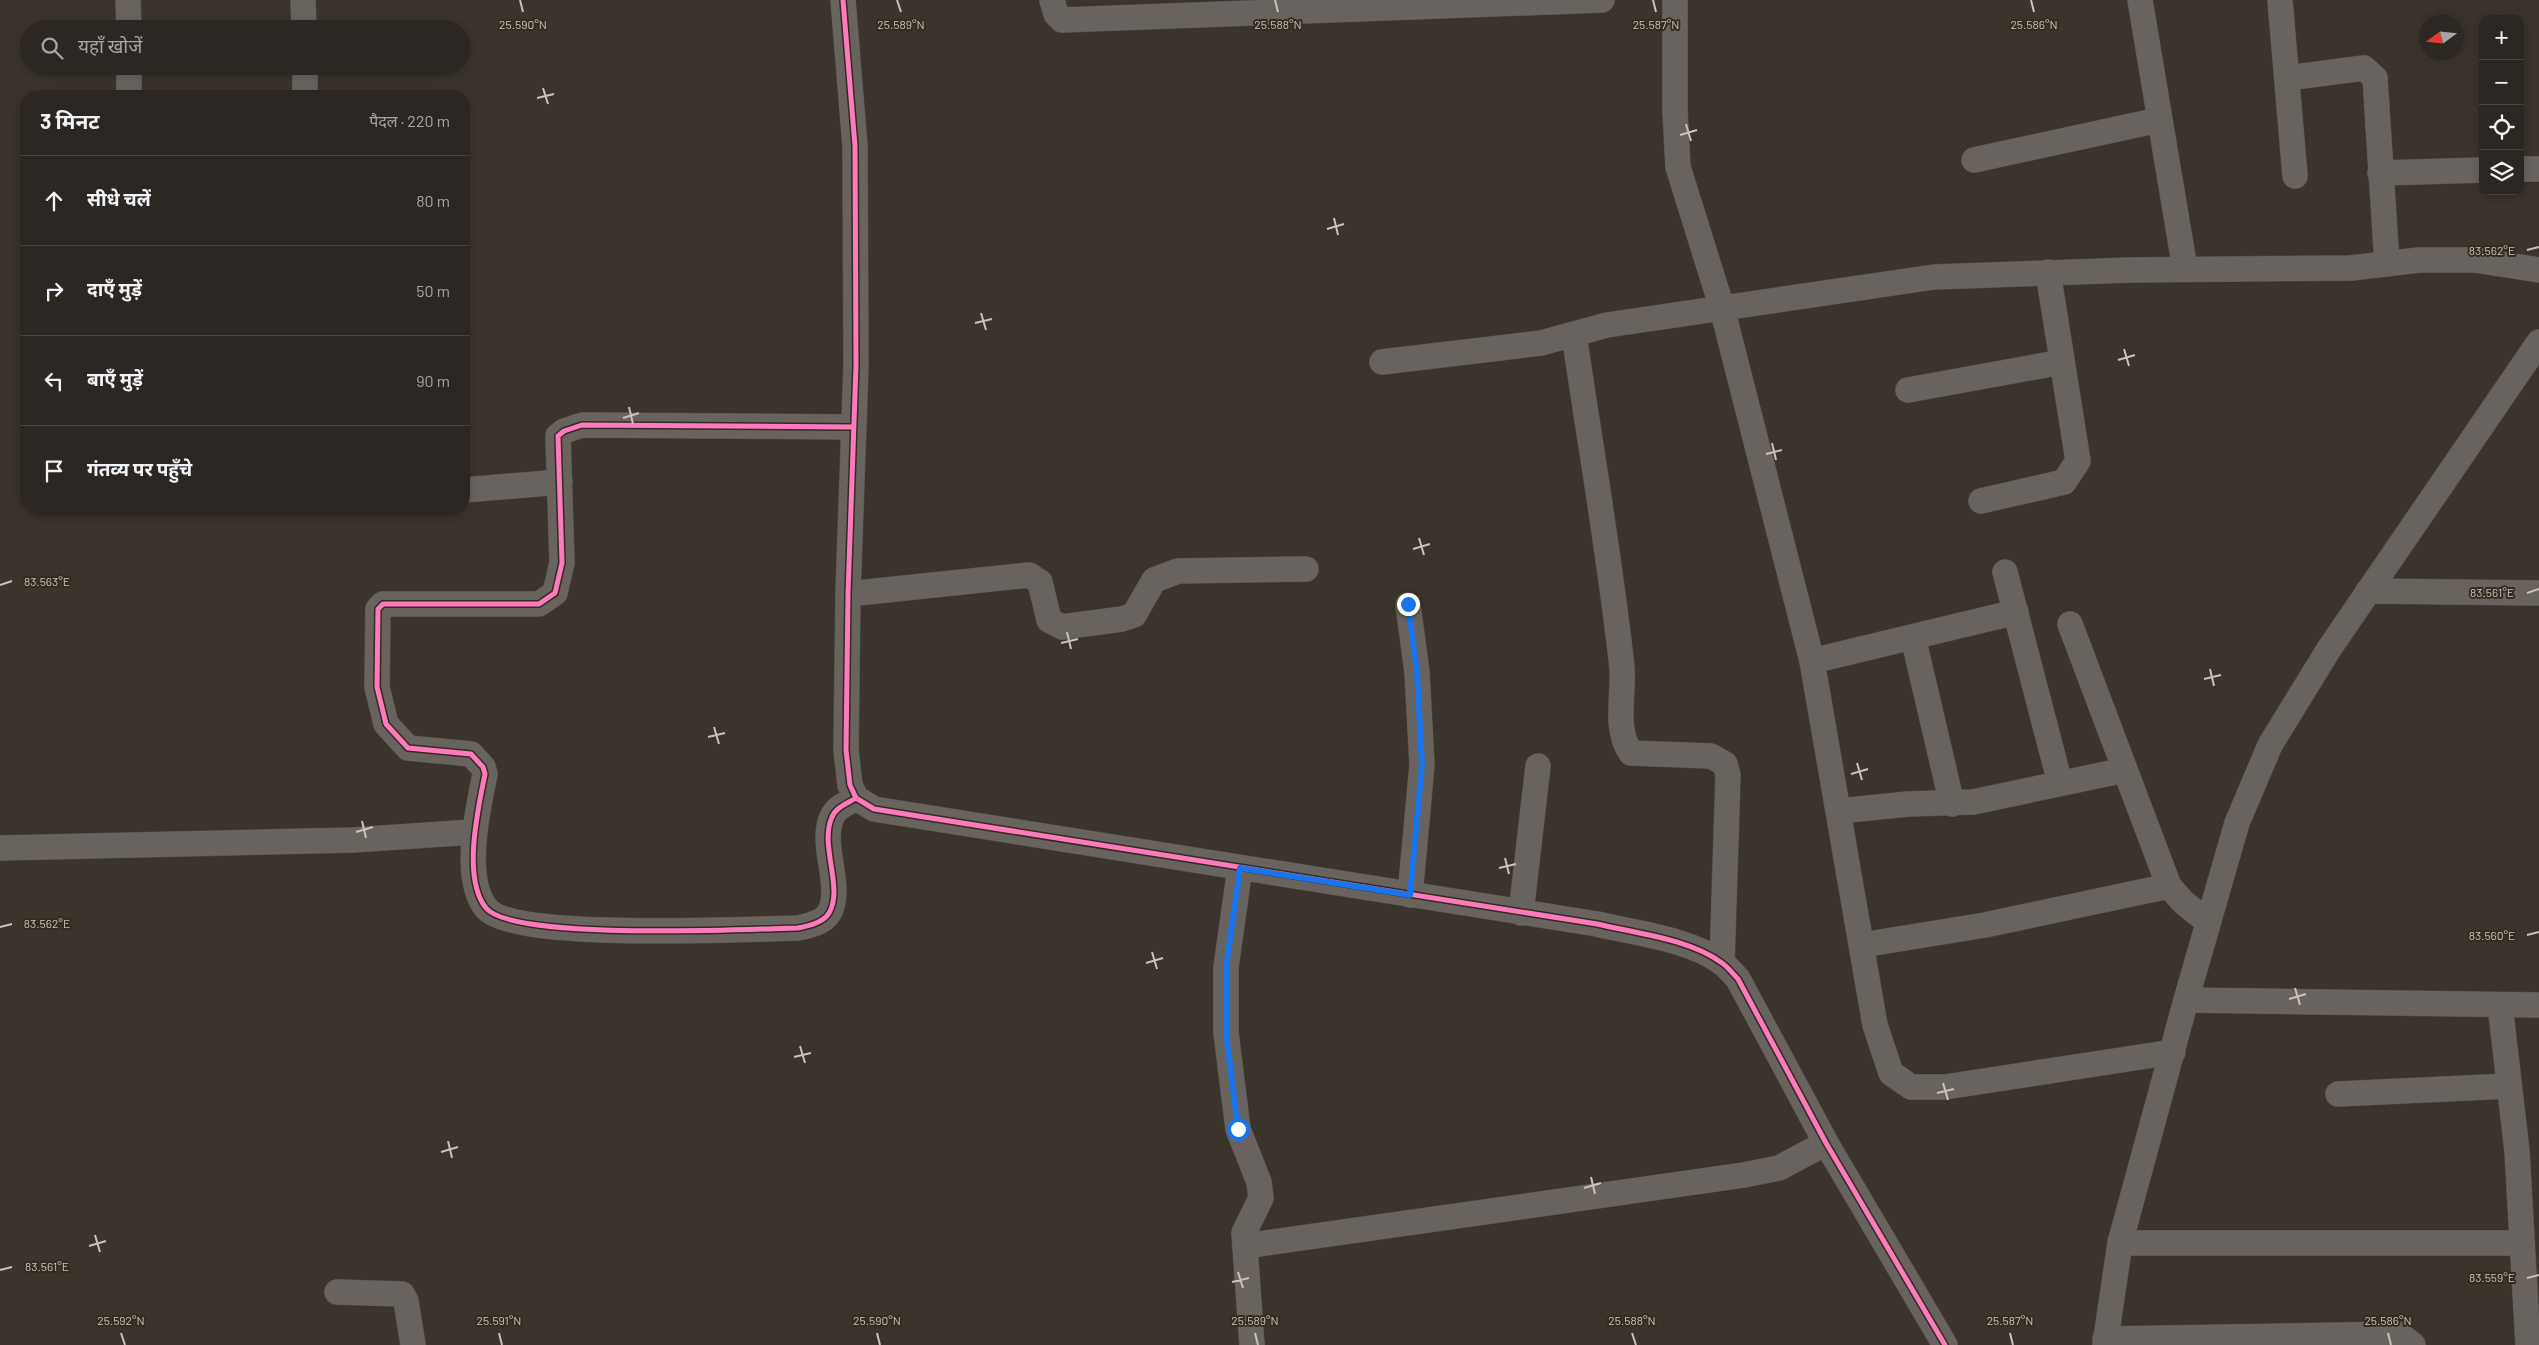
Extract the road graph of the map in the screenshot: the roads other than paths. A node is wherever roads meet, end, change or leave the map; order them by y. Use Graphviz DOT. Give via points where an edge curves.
graph roads {
  1 [pos="128,0"];
  2 [pos="303,0"];
  3 [pos="843,0"];
  4 [pos="1052,0"];
  5 [pos="1602,0"];
  6 [pos="1676,0"];
  7 [pos="2140,0"];
  8 [pos="2280,0"];
  9 [pos="129,20"];
  10 [pos="304,20"];
  11 [pos="129,75"];
  12 [pos="304,75"];
  13 [pos="2287,78"];
  14 [pos="130,90"];
  15 [pos="305,90"];
  16 [pos="2159,120"];
  17 [pos="1974,160"];
  18 [pos="2524,169"];
  19 [pos="2539,169"];
  20 [pos="2479,170"];
  21 [pos="2380,173"];
  22 [pos="2295,176"];
  23 [pos="2386,264"];
  24 [pos="2185,269"];
  25 [pos="2539,270"];
  26 [pos="2048,272"];
  27 [pos="1722,308"];
  28 [pos="1574,334"];
  29 [pos="2539,342"];
  30 [pos="1382,362"];
  31 [pos="2062,362"];
  32 [pos="1908,390"];
  33 [pos="853,427"];
  34 [pos="560,482"];
  35 [pos="470,490"];
  36 [pos="1980,501"];
  37 [pos="1306,569"];
  38 [pos="2005,572"];
  39 [pos="2368,591"];
  40 [pos="2539,593"];
  41 [pos="848,594"];
  42 [pos="1408,604"];
  43 [pos="2016,612"];
  44 [pos="2070,624"];
  45 [pos="1914,637"];
  46 [pos="1812,661"];
  47 [pos="1538,766"];
  48 [pos="2125,770"];
  49 [pos="2060,783"];
  50 [pos="856,798"];
  51 [pos="1952,804"];
  52 [pos="1839,811"];
  53 [pos="473,832"];
  54 [pos="0,848"];
  55 [pos="1240,868"];
  56 [pos="2169,886"];
  57 [pos="1410,895"];
  58 [pos="1521,912"];
  59 [pos="2208,922"];
  60 [pos="1862,945"];
  61 [pos="1722,963"];
  62 [pos="2186,1000"];
  63 [pos="2500,1005"];
  64 [pos="2539,1005"];
  65 [pos="2173,1052"];
  66 [pos="2509,1086"];
  67 [pos="2338,1094"];
  68 [pos="1826,1143"];
  69 [pos="2522,1242"];
  70 [pos="2120,1243"];
  71 [pos="1245,1246"];
  72 [pos="337,1292"];
  73 [pos="2105,1342"];
  74 [pos="413,1345"];
  75 [pos="1252,1345"];
  76 [pos="1945,1345"];
  77 [pos="2413,1345"];
  78 [pos="2528,1345"];
  1 -- 9 [label="street"];
  2 -- 10 [label="street"];
  3 -- 33 [label="street" via="855,146 856,365"];
  4 -- 5 [label="street" via="1056,14 1062,20"];
  6 -- 27 [label="street" via="1678,167"];
  7 -- 16 [label="street"];
  8 -- 13 [label="street"];
  11 -- 14 [label="street"];
  12 -- 15 [label="street"];
  13 -- 21 [label="street" via="2364,68 2370,71 2375,78"];
  13 -- 22 [label="street"];
  16 -- 17 [label="street"];
  16 -- 24 [label="street"];
  18 -- 19 [label="street"];
  20 -- 21 [label="street"];
  21 -- 23 [label="street"];
  23 -- 24 [label="street" via="2351,268"];
  23 -- 25 [label="street" via="2419,260 2475,260"];
  24 -- 26 [label="street"];
  26 -- 27 [label="street" via="1934,277"];
  26 -- 31 [label="street"];
  27 -- 28 [label="street" via="1607,325"];
  27 -- 46 [label="street"];
  28 -- 30 [label="street" via="1541,343"];
  28 -- 61 [label="street" via="1622,670 1625,744 1631,752 1711,756 1726,764"];
  29 -- 39 [label="street"];
  31 -- 32 [label="street"];
  31 -- 36 [label="street" via="2078,461 2071,474 2064,482"];
  33 -- 34 [label="street" via="582,425 558,436"];
  33 -- 41 [label="street"];
  34 -- 35 [label="street"];
  34 -- 53 [label="street" via="562,563 556,593 539,604 392,603 383,604 378,609 377,688 386,724 408,748 470,754 478,760 485,774"];
  37 -- 41 [label="street" via="1178,571 1154,580 1134,616 1062,627 1049,620 1040,582 1029,575"];
  38 -- 43 [label="street"];
  39 -- 40 [label="street"];
  39 -- 59 [label="street" via="2270,745 2236,823"];
  41 -- 50 [label="street" via="846,750 850,785"];
  42 -- 57 [label="street" via="1417,672 1422,765"];
  43 -- 45 [label="street"];
  43 -- 49 [label="street"];
  44 -- 48 [label="street"];
  45 -- 46 [label="street"];
  45 -- 51 [label="street"];
  46 -- 52 [label="street"];
  47 -- 58 [label="street"];
  48 -- 49 [label="street"];
  48 -- 56 [label="street"];
  49 -- 51 [label="street"];
  50 -- 53 [label="street" via="839,808 832,817 829,833 834,898 829,914 816,924 798,928 578,930 503,919 487,909 475,884"];
  50 -- 55 [label="street" via="874,809"];
  51 -- 52 [label="street" via="1908,804"];
  52 -- 60 [label="street"];
  53 -- 54 [label="street" via="354,840"];
  55 -- 57 [label="street"];
  55 -- 71 [label="street" via="1226,967 1226,1033 1238,1129 1262,1198 1244,1233"];
  56 -- 59 [label="street"];
  56 -- 60 [label="street" via="1985,925"];
  57 -- 58 [label="street"];
  58 -- 61 [label="street" via="1597,924 1687,946"];
  59 -- 62 [label="street"];
  60 -- 65 [label="street" via="1875,1025 1891,1073 1911,1087 1945,1087"];
  61 -- 68 [label="street" via="1738,979"];
  62 -- 63 [label="street"];
  62 -- 65 [label="street"];
  63 -- 64 [label="street"];
  63 -- 66 [label="street"];
  65 -- 70 [label="street"];
  66 -- 67 [label="street"];
  66 -- 69 [label="street"];
  68 -- 71 [label="street" via="1779,1168 1744,1175"];
  68 -- 76 [label="street"];
  69 -- 70 [label="street"];
  69 -- 78 [label="street"];
  70 -- 73 [label="street"];
  71 -- 75 [label="street"];
  72 -- 74 [label="street" via="402,1294"];
  73 -- 77 [label="street" via="2399,1334"];
}
